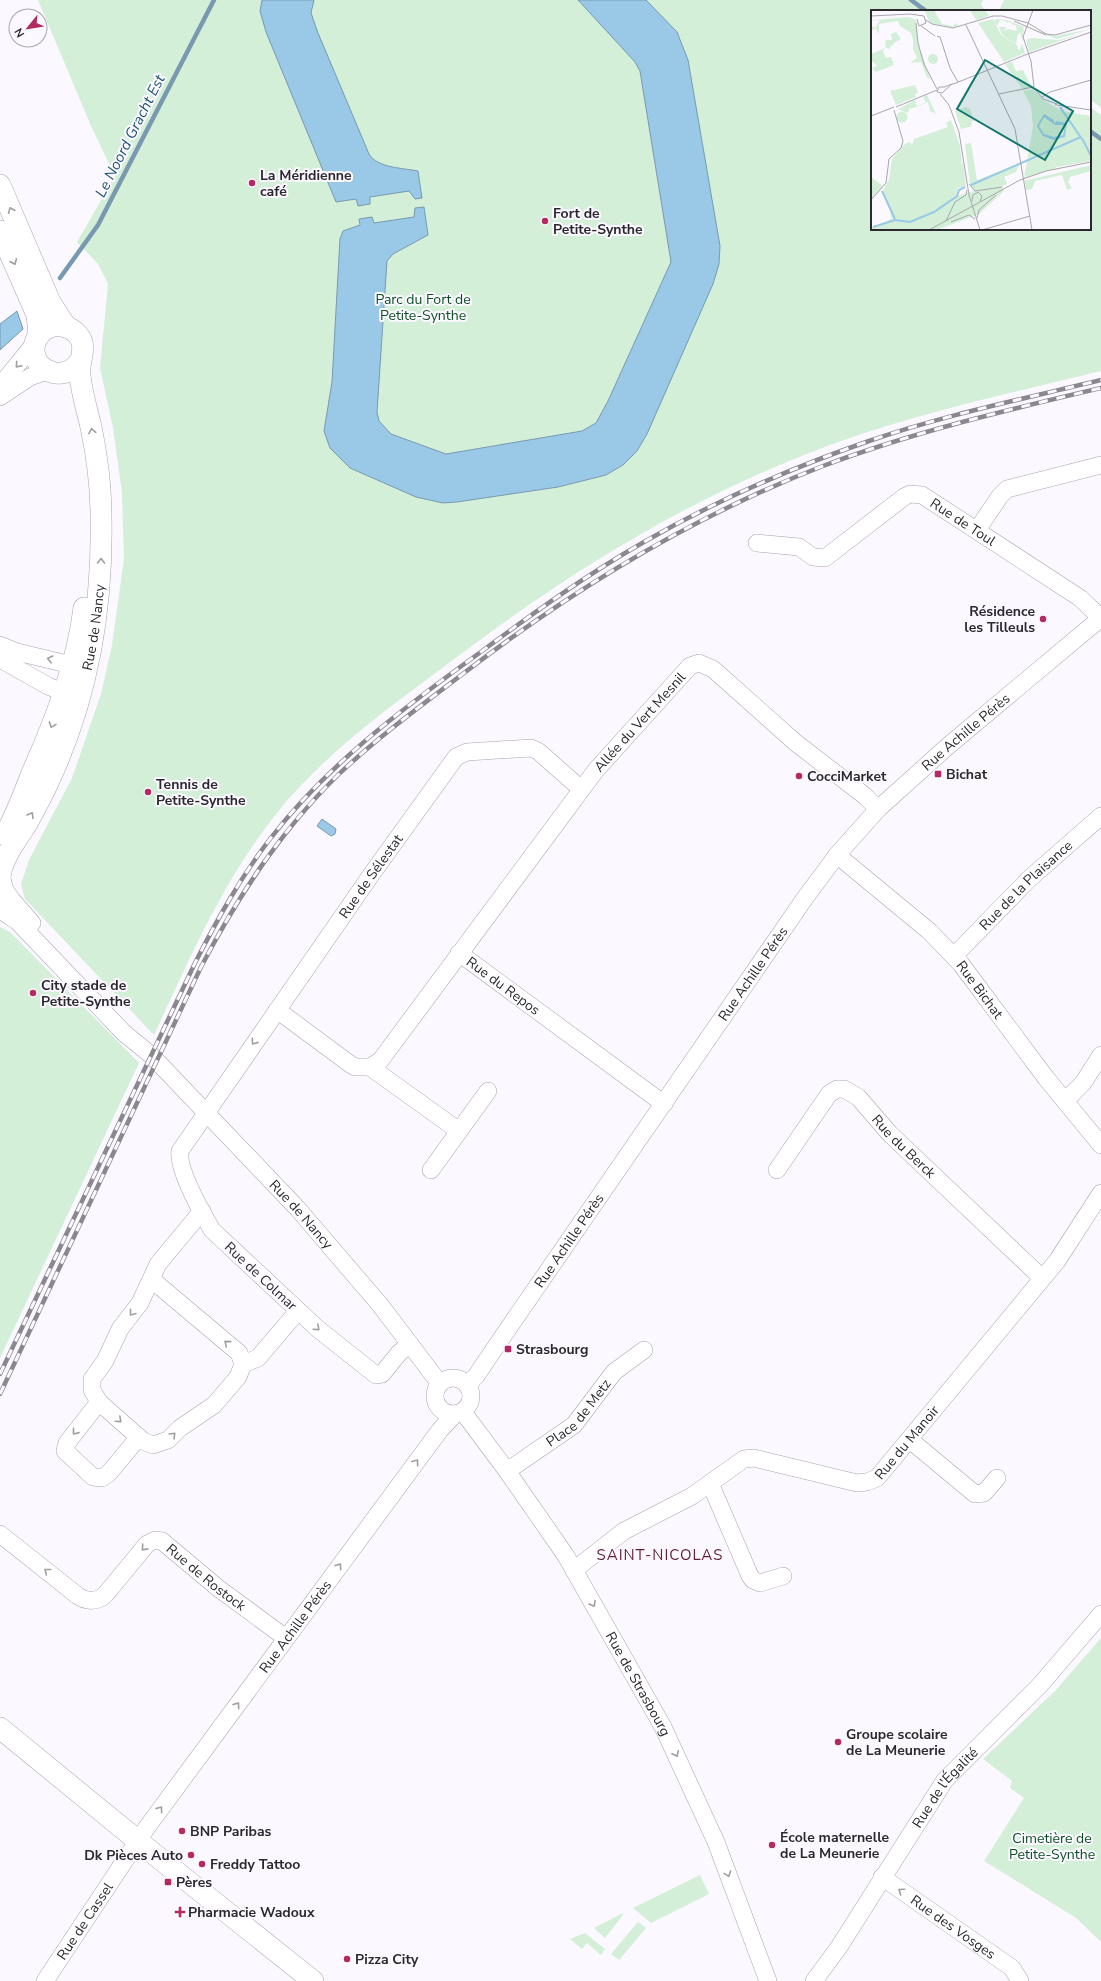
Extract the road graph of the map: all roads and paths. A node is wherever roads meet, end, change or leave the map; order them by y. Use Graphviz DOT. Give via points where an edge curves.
graph roads {
  1 [pos="0,185"];
  2 [pos="5,234"];
  3 [pos="40,324"];
  4 [pos="80,361"];
  5 [pos="51,372"];
  6 [pos="0,386"];
  7 [pos="0,397"];
  8 [pos="1101,465"];
  9 [pos="977,530"];
  10 [pos="756,543"];
  11 [pos="1101,618"];
  12 [pos="0,645"];
  13 [pos="0,659"];
  14 [pos="80,666"];
  15 [pos="72,696"];
  16 [pos="581,789"];
  17 [pos="878,809"];
  18 [pos="1101,816"];
  19 [pos="0,844"];
  20 [pos="837,855"];
  21 [pos="1,886"];
  22 [pos="0,910"];
  23 [pos="459,953"];
  24 [pos="954,956"];
  25 [pos="277,1010"];
  26 [pos="151,1055"];
  27 [pos="1101,1056"];
  28 [pos="370,1067"];
  29 [pos="488,1091"];
  30 [pos="1065,1101"];
  31 [pos="664,1104"];
  32 [pos="206,1112"];
  33 [pos="459,1131"];
  34 [pos="1101,1145"];
  35 [pos="431,1170"];
  36 [pos="777,1170"];
  37 [pos="1101,1193"];
  38 [pos="202,1211"];
  39 [pos="1042,1278"];
  40 [pos="151,1279"];
  41 [pos="298,1310"];
  42 [pos="410,1344"];
  43 [pos="644,1350"];
  44 [pos="244,1364"];
  45 [pos="440,1384"];
  46 [pos="467,1385"];
  47 [pos="99,1402"];
  48 [pos="459,1413"];
  49 [pos="139,1437"];
  50 [pos="910,1440"];
  51 [pos="507,1471"];
  52 [pos="997,1478"];
  53 [pos="710,1483"];
  54 [pos="0,1534"];
  55 [pos="574,1570"];
  56 [pos="783,1576"];
  57 [pos="1101,1614"];
  58 [pos="286,1638"];
  59 [pos="0,1728"];
  60 [pos="137,1841"];
  61 [pos="882,1877"];
  62 [pos="45,1981"];
  63 [pos="313,1981"];
  64 [pos="768,1981"];
  65 [pos="814,1981"];
  66 [pos="1020,1981"];
  2 -- 1 [label="main road, one-way"];
  2 -- 3 [label="main road, one-way"];
  2 -- 3 [label="main road" via="37,271"];
  3 -- 4 [label="main road" via="66,327 75,332 82,342"];
  3 -- 5 [label="main road" via="34,350 37,360"];
  3 -- 6 [label="street, one-way"];
  4 -- 5 [label="main road" via="69,371"];
  14 -- 4 [label="main road, Rue de Nancy, one-way" via="99,604 102,530 97,462 80,376"];
  5 -- 7 [label="street" via="30,377"];
  5 -- 14 [label="main road, Rue de Nancy" via="66,386 69,396 82,460 86,498 88,547"];
  8 -- 9 [label="street" via="1007,489"];
  9 -- 10 [label="street, Rue de Toul" via="926,496 915,494 904,497 825,558 813,557 799,548"];
  9 -- 11 [label="street, Rue de Toul" via="1080,598"];
  11 -- 17 [label="street, Rue Achille Pérès" via="942,751"];
  14 -- 12 [label="street, one-way" via="17,652"];
  13 -- 15 [label="street"];
  14 -- 15 [label="main road, Rue de Nancy"];
  15 -- 19 [label="main road, Rue de Nancy, one-way" via="49,733 20,804"];
  21 -- 15 [label="main road, Rue de Nancy, one-way" via="3,864 35,808 68,736"];
  16 -- 17 [label="street, Allée du Vert Mesnil" via="685,670 699,663 713,669 796,743"];
  16 -- 23 [label="street, Allée du Vert Mesnil"];
  16 -- 25 [label="street, Rue de Sélestat" via="538,751 531,748 467,752 456,757"];
  17 -- 20 [label="street, Rue Achille Pérès"];
  18 -- 24 [label="street, Rue de la Plaisance" via="1029,879"];
  20 -- 24 [label="street, Rue Bichat" via="929,931"];
  20 -- 31 [label="street, Rue Achille Pérès"];
  21 -- 26 [label="street, Rue de Nancy" via="21,911 119,1013"];
  22 -- 26 [label="street, Rue de Nancy" via="16,921 124,1033"];
  23 -- 28 [label="street, Rue du Repos" via="380,1061"];
  23 -- 31 [label="street, Rue du Repos"];
  24 -- 30 [label="street, Rue Bichat"];
  25 -- 28 [label="street" via="350,1064 361,1068"];
  25 -- 32 [label="street, Rue de Sélestat, one-way"];
  26 -- 32 [label="street, Rue de Nancy"];
  27 -- 30 [label="street" via="1083,1083"];
  28 -- 33 [label="street"];
  29 -- 33 [label="street"];
  30 -- 34 [label="street, Rue Bichat"];
  31 -- 46 [label="street, Rue Achille Pérès"];
  32 -- 38 [label="street, Rue de Colmar" via="183,1146 180,1155 180,1165"];
  32 -- 42 [label="street, Rue de Nancy" via="320,1234"];
  33 -- 35 [label="street"];
  36 -- 39 [label="street, Rue du Berck" via="829,1094 837,1089 851,1091 895,1138"];
  37 -- 39 [label="street, Rue du Manoir" via="1069,1245"];
  38 -- 40 [label="street" via="158,1264"];
  38 -- 41 [label="street, Rue de Colmar" via="217,1235"];
  39 -- 50 [label="street, Rue du Manoir"];
  44 -- 40 [label="street, one-way" via="239,1353"];
  40 -- 47 [label="street, one-way" via="140,1303 120,1329 105,1362 92,1379 92,1390"];
  41 -- 42 [label="street, Rue de Colmar, one-way" via="374,1375 382,1374"];
  41 -- 44 [label="street" via="258,1358"];
  42 -- 45 [label="street, Rue de Nancy"];
  43 -- 51 [label="street, Place de Metz" via="614,1372 574,1426"];
  49 -- 44 [label="street, one-way" via="153,1445 168,1440 180,1428 214,1405 238,1377"];
  45 -- 46 [label="street" via="455,1378"];
  45 -- 48 [label="street" via="435,1393 437,1405 444,1412"];
  46 -- 48 [label="street" via="471,1400"];
  47 -- 49 [label="street, one-way"];
  47 -- 49 [label="street, one-way" via="67,1443 66,1451 93,1477 102,1478 109,1473"];
  48 -- 51 [label="street, Rue de Strasbourg"];
  58 -- 48 [label="street, Rue Achille Pérès, one-way" via="440,1430"];
  50 -- 52 [label="street" via="975,1494 984,1493"];
  50 -- 53 [label="street, Rue du Manoir" via="885,1471 867,1482 851,1482 749,1458 734,1464"];
  51 -- 55 [label="street, Rue de Strasbourg"];
  53 -- 55 [label="street, Rue du Manoir" via="688,1498 629,1527"];
  53 -- 56 [label="street" via="753,1580 760,1583"];
  58 -- 54 [label="street, Rue de Rostock, one-way" via="157,1540 150,1542 105,1595 91,1601 78,1596"];
  55 -- 64 [label="street, Rue de Strasbourg, one-way" via="670,1742 716,1842"];
  57 -- 61 [label="street, Rue de l'Égalité" via="1043,1681 950,1774"];
  60 -- 58 [label="street, Rue Achille Pérès, one-way"];
  59 -- 60 [label="main road"];
  60 -- 62 [label="street, Rue de Cassel"];
  60 -- 63 [label="main road"];
  61 -- 65 [label="street, Rue de l'Égalité" via="840,1947"];
  66 -- 61 [label="street, Rue des Vosges, one-way" via="1012,1968"];
}
